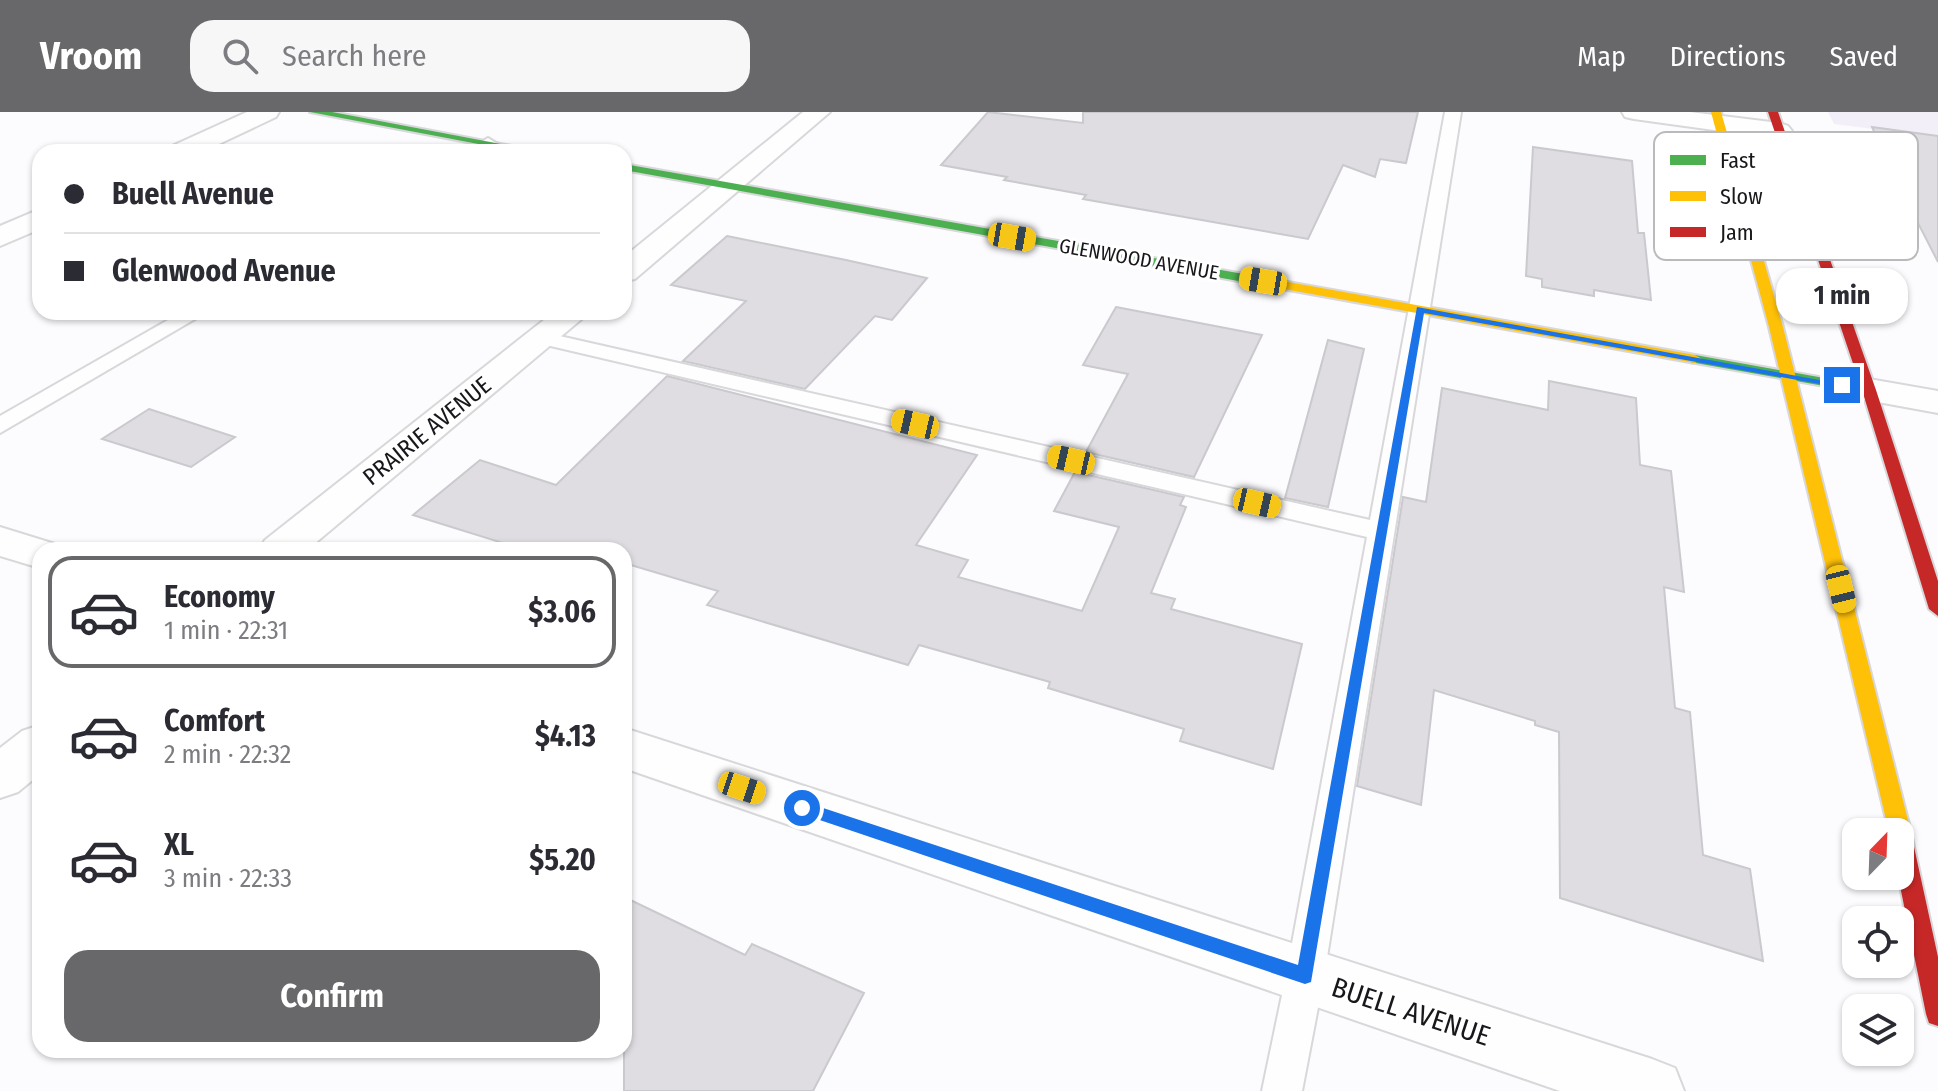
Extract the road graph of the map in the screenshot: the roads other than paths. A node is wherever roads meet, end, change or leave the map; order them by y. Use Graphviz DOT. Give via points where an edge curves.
graph roads {
  1 [pos="267,112"];
  2 [pos="315,112"];
  3 [pos="818,112"];
  4 [pos="1453,112"];
  5 [pos="1634,112"];
  6 [pos="1717,117"];
  7 [pos="1776,121"];
  8 [pos="198,144"];
  9 [pos="463,144"];
  10 [pos="632,168"];
  11 [pos="729,186"];
  12 [pos="32,222"];
  13 [pos="0,237"];
  14 [pos="1756,260"];
  15 [pos="1824,260"];
  16 [pos="632,265"];
  17 [pos="1420,309"];
  18 [pos="183,320"];
  19 [pos="564,320"];
  20 [pos="542,338"];
  21 [pos="1788,375"];
  22 [pos="1869,390"];
  23 [pos="1938,402"];
  24 [pos="0,426"];
  25 [pos="1382,532"];
  26 [pos="0,541"];
  27 [pos="290,542"];
  28 [pos="32,551"];
  29 [pos="1938,609"];
  30 [pos="32,751"];
  31 [pos="632,751"];
  32 [pos="0,777"];
  33 [pos="1896,818"];
  34 [pos="1912,890"];
  35 [pos="1305,976"];
  36 [pos="1938,1014"];
  37 [pos="1282,1091"];
  38 [pos="1652,1091"];
  1 -- 8 [label="street"];
  2 -- 9 [label="main road"];
  3 -- 11 [label="street"];
  4 -- 17 [label="lane"];
  5 -- 6 [label="street"];
  6 -- 7 [label="street"];
  10 -- 11 [label="main road, GLENWOOD AVENUE"];
  11 -- 16 [label="street"];
  11 -- 17 [label="main road, GLENWOOD AVENUE"];
  12 -- 13 [label="street"];
  14 -- 21 [label="main road"];
  15 -- 22 [label="main road"];
  17 -- 21 [label="main road, GLENWOOD AVENUE"];
  17 -- 25 [label="lane"];
  18 -- 24 [label="lane"];
  19 -- 20 [label="street, PRAIRIE AVENUE"];
  20 -- 25 [label="lane"];
  20 -- 27 [label="street, PRAIRIE AVENUE"];
  21 -- 22 [label="main road, GLENWOOD AVENUE"];
  21 -- 33 [label="main road"];
  22 -- 23 [label="street, GLENWOOD AVENUE"];
  22 -- 29 [label="main road"];
  25 -- 35 [label="lane"];
  26 -- 28 [label="street"];
  30 -- 32 [label="street"];
  31 -- 35 [label="street, BUELL AVENUE"];
  34 -- 36 [label="main road"];
  35 -- 37 [label="lane"];
  35 -- 38 [label="street, BUELL AVENUE"];
}
